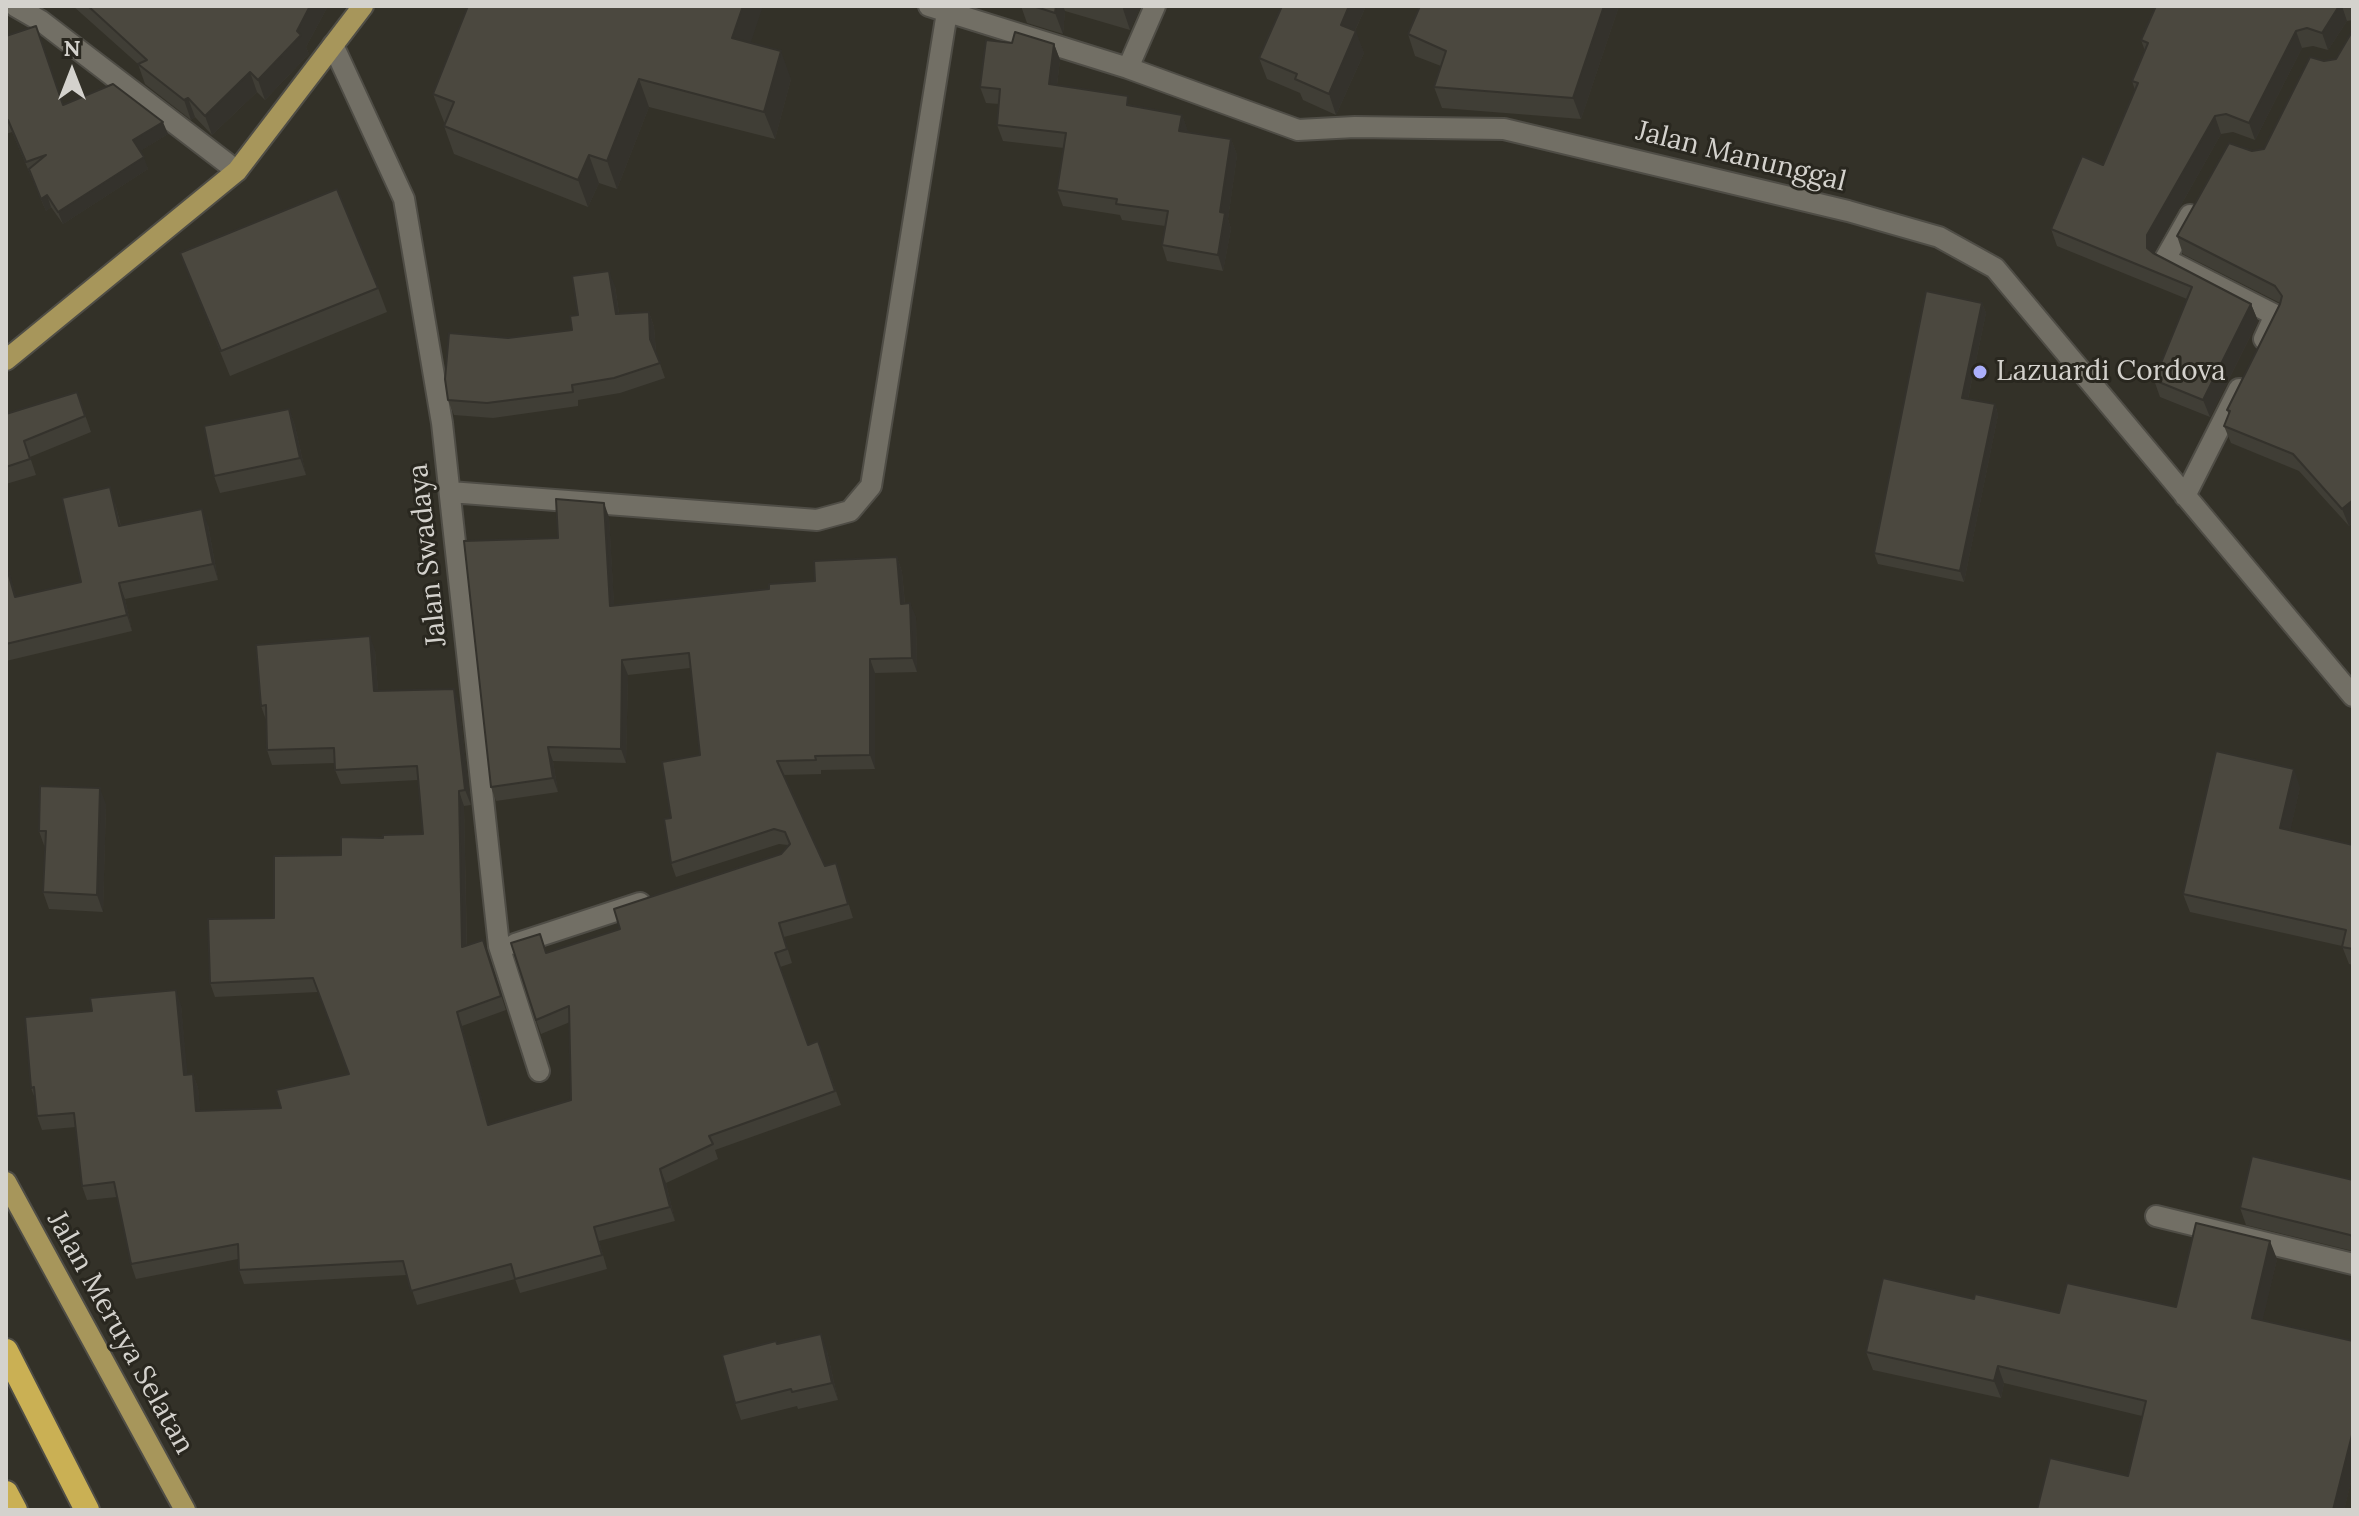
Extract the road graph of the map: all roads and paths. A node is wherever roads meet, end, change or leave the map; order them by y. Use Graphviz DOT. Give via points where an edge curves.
graph roads {
  1 [pos="15,6"];
  2 [pos="363,6"];
  3 [pos="1155,6"];
  4 [pos="938,9"];
  5 [pos="333,45"];
  6 [pos="1128,68"];
  7 [pos="237,171"];
  8 [pos="2201,195"];
  9 [pos="6,360"];
  10 [pos="450,492"];
  11 [pos="2185,496"];
  12 [pos="2353,696"];
  13 [pos="663,895"];
  14 [pos="500,949"];
  15 [pos="539,1071"];
  16 [pos="6,1182"];
  17 [pos="2156,1216"];
  18 [pos="2353,1264"];
  19 [pos="6,1351"];
  20 [pos="6,1493"];
  21 [pos="15,1510"];
  22 [pos="87,1510"];
  23 [pos="185,1510"];
  1 -- 7 [label="street"];
  2 -- 5 [label="main road"];
  3 -- 6 [label="street"];
  4 -- 6 [label="street, Jalan Manunggal"];
  4 -- 10 [label="street" via="871,486 850,511 817,520"];
  5 -- 7 [label="main road"];
  5 -- 10 [label="street, Jalan Swadaya" via="404,199"];
  6 -- 11 [label="street, Jalan Manunggal" via="1298,130 1504,129 1939,237 1995,268"];
  7 -- 9 [label="main road"];
  8 -- 11 [label="street" via="2165,259 2275,315"];
  10 -- 14 [label="street, Jalan Swadaya"];
  11 -- 12 [label="street, Jalan Manunggal"];
  13 -- 14 [label="street"];
  14 -- 15 [label="street, Jalan Swadaya"];
  16 -- 23 [label="main road, Jalan Meruya Selatan"];
  17 -- 18 [label="street"];
  19 -- 22 [label="highway"];
  20 -- 21 [label="highway"];
}
